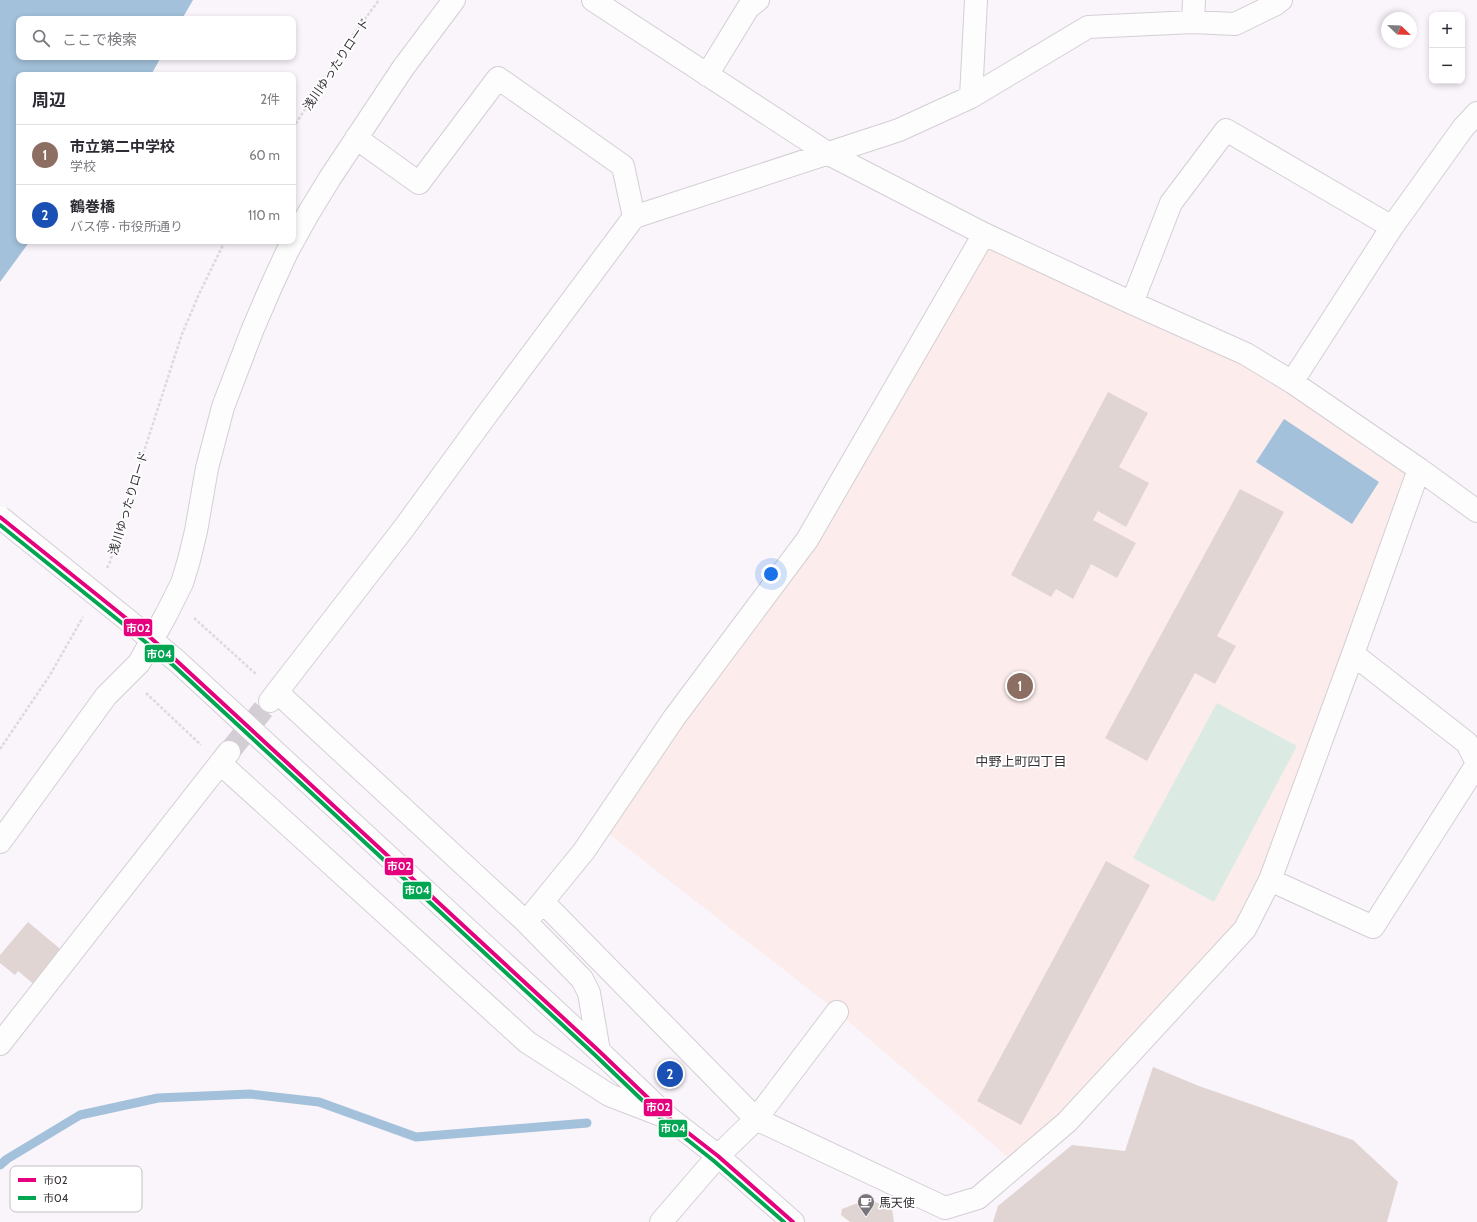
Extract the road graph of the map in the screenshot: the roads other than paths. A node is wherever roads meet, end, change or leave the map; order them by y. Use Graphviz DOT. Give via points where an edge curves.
graph roads {
  1 [pos="454,0"];
  2 [pos="593,0"];
  3 [pos="758,0"];
  4 [pos="976,0"];
  5 [pos="1194,0"];
  6 [pos="1281,0"];
  7 [pos="1193,22"];
  8 [pos="707,75"];
  9 [pos="971,97"];
  10 [pos="1477,113"];
  11 [pos="356,138"];
  12 [pos="829,154"];
  13 [pos="634,217"];
  14 [pos="1392,227"];
  15 [pos="984,234"];
  16 [pos="296,236"];
  17 [pos="291,244"];
  18 [pos="1132,303"];
  19 [pos="1292,382"];
  20 [pos="1419,469"];
  21 [pos="1477,511"];
  22 [pos="0,517"];
  23 [pos="146,634"];
  24 [pos="1353,654"];
  25 [pos="1477,763"];
  26 [pos="0,842"];
  27 [pos="1270,880"];
  28 [pos="543,902"];
  29 [pos="526,922"];
  30 [pos="837,1012"];
  31 [pos="0,1044"];
  32 [pos="599,1051"];
  33 [pos="669,1118"];
  34 [pos="756,1119"];
  35 [pos="718,1156"];
  36 [pos="661,1222"];
  37 [pos="793,1222"];
  1 -- 11 [label="street" via="403,68"];
  2 -- 8 [label="street"];
  3 -- 8 [label="street" via="748,8"];
  4 -- 9 [label="street"];
  5 -- 7 [label="street"];
  6 -- 7 [label="street" via="1235,24"];
  7 -- 9 [label="street" via="1088,27"];
  8 -- 12 [label="street"];
  9 -- 12 [label="street" via="899,130"];
  10 -- 14 [label="street" via="1463,128"];
  11 -- 13 [label="street" via="419,183 498,78 623,166"];
  11 -- 16 [label="street"];
  12 -- 13 [label="street"];
  12 -- 15 [label="street"];
  13 -- 29 [label="street" via="404,528 274,697"];
  14 -- 18 [label="street" via="1226,130 1171,202"];
  14 -- 19 [label="street"];
  15 -- 18 [label="street"];
  15 -- 28 [label="street" via="807,540 674,718 584,851"];
  17 -- 23 [label="street" via="252,331 223,407 182,583 166,615"];
  18 -- 19 [label="street" via="1246,354"];
  19 -- 20 [label="street"];
  20 -- 21 [label="street"];
  20 -- 24 [label="street"];
  22 -- 23 [label="street, bridge"];
  23 -- 26 [label="street" via="139,663 106,696"];
  23 -- 32 [label="street"];
  24 -- 25 [label="street" via="1467,743"];
  24 -- 27 [label="street"];
  25 -- 27 [label="street" via="1373,927"];
  27 -- 34 [label="street" via="1246,928 1235,940 1067,1122 978,1198 945,1208"];
  28 -- 29 [label="street"];
  28 -- 34 [label="street"];
  29 -- 32 [label="street" via="582,979 589,992"];
  30 -- 34 [label="street"];
  31 -- 33 [label="street" via="224,757 527,1042 609,1096"];
  32 -- 33 [label="street"];
  33 -- 35 [label="street"];
  34 -- 35 [label="street"];
  35 -- 36 [label="street"];
  35 -- 37 [label="street"];
}
